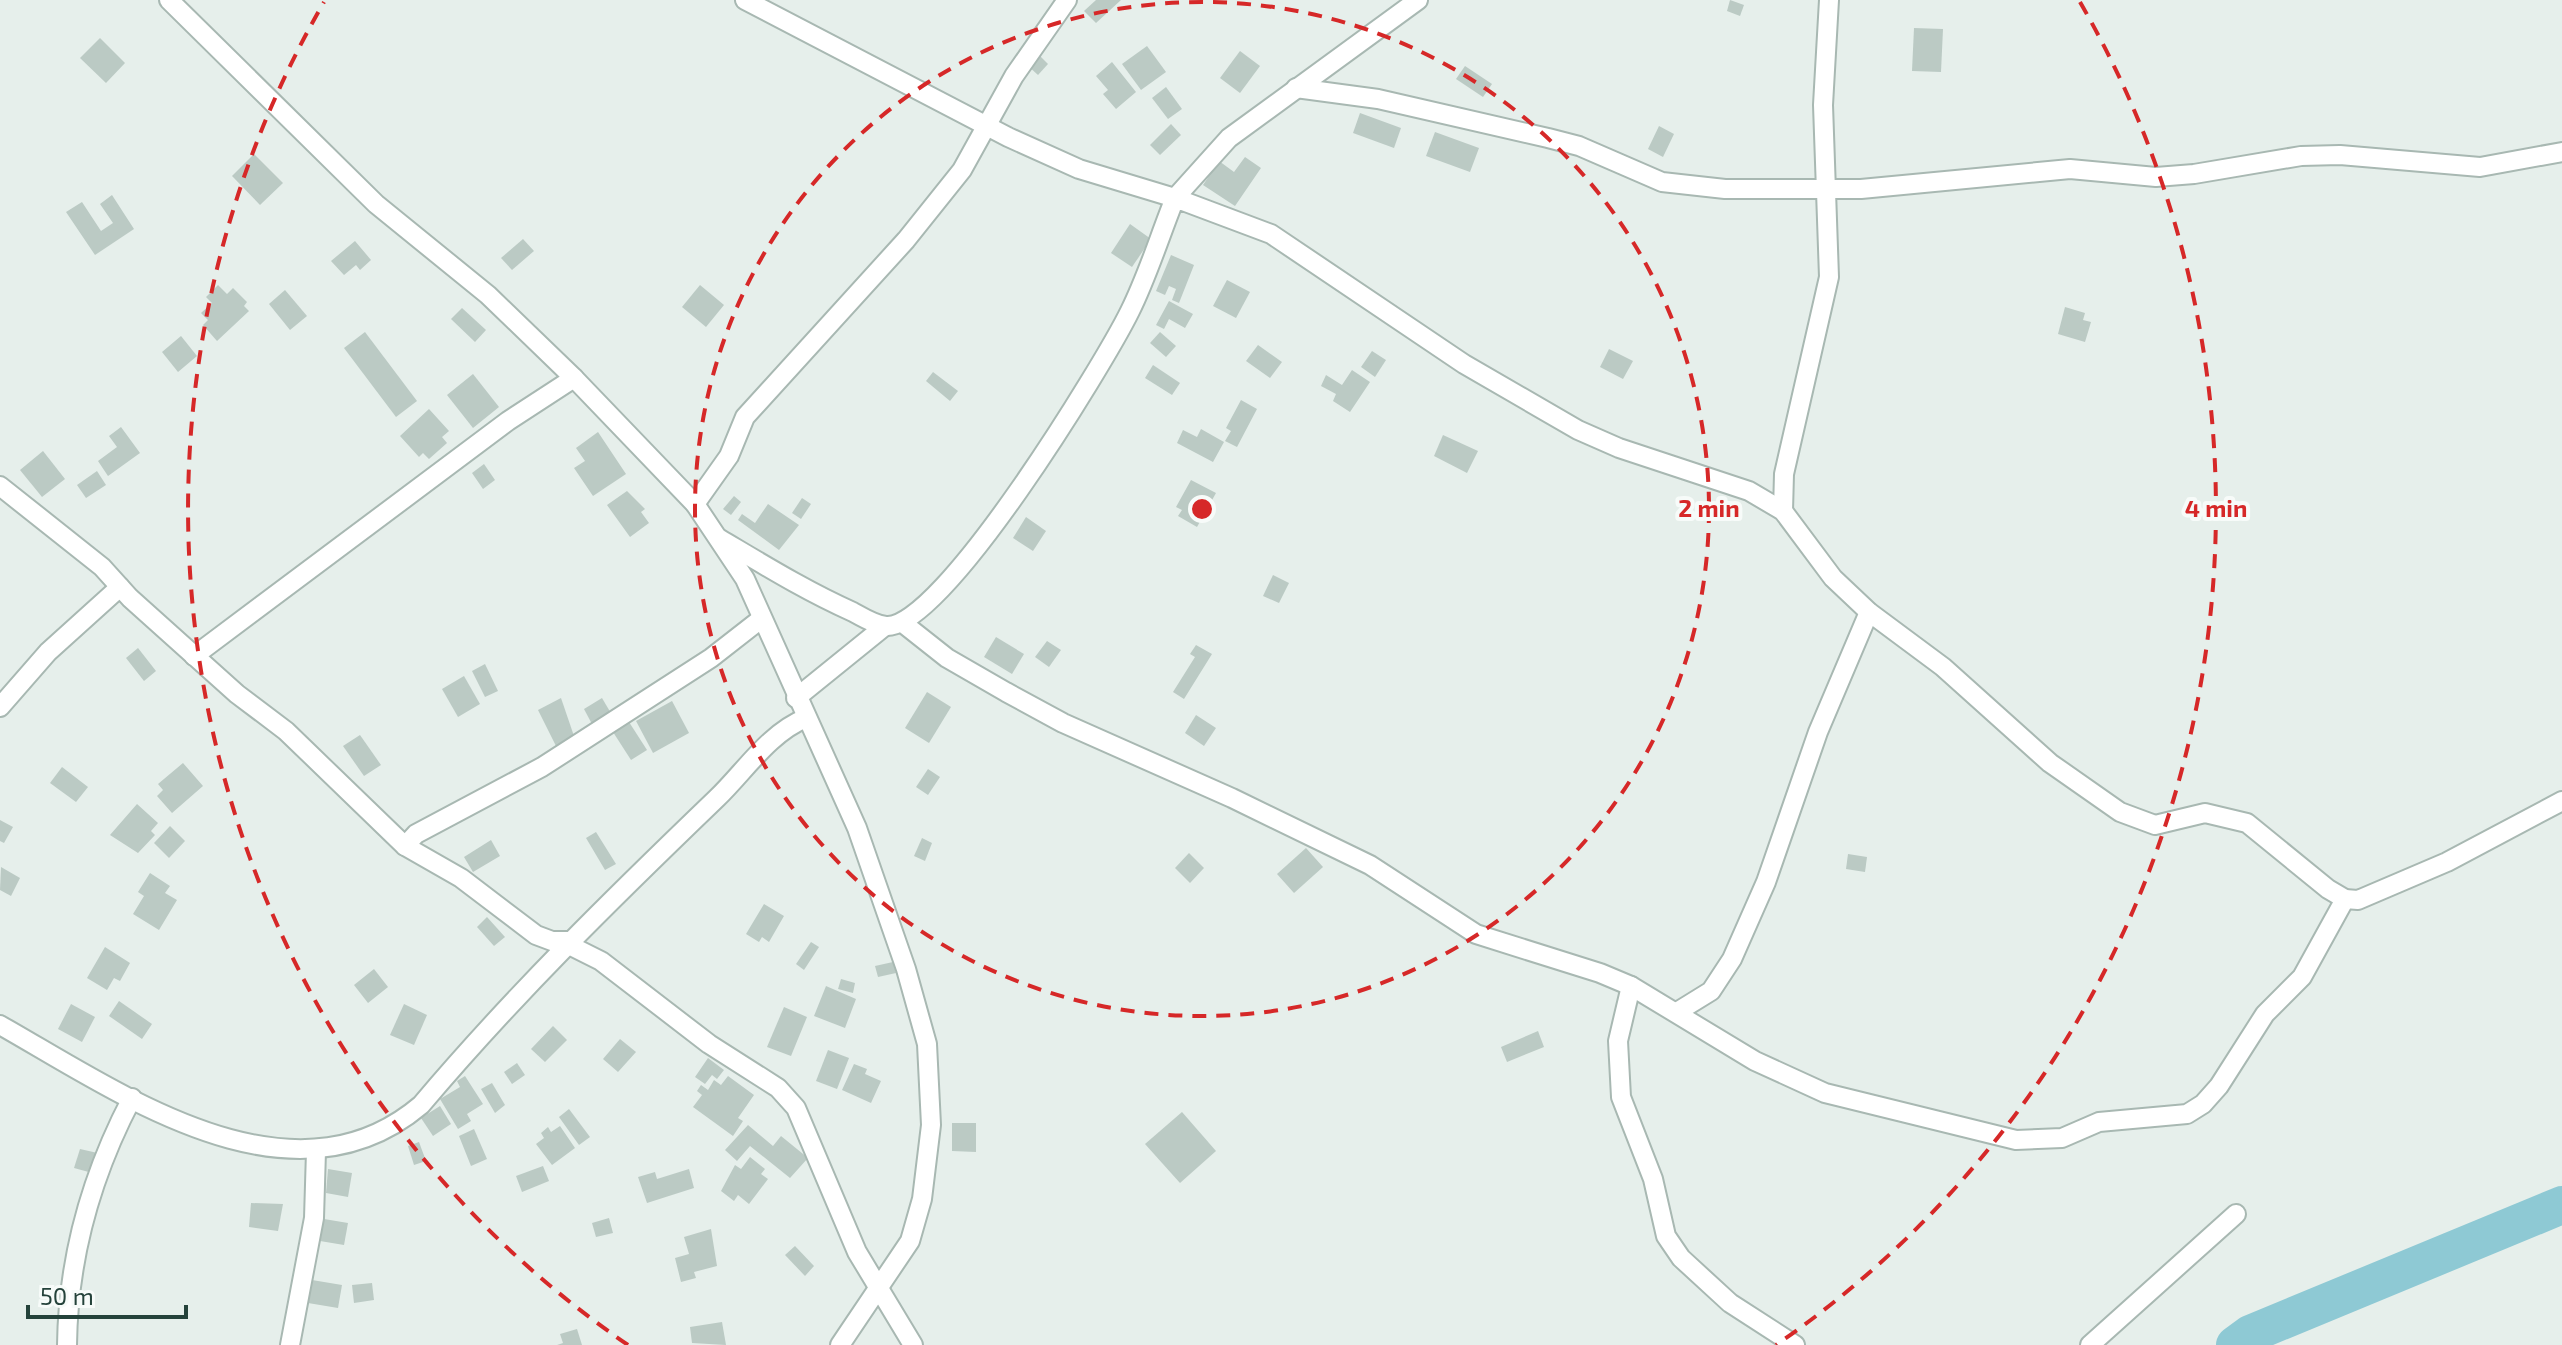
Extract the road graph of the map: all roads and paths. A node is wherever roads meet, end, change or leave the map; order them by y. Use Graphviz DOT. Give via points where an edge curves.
graph roads {
  1 [pos="169,0"];
  2 [pos="745,0"];
  3 [pos="1067,0"];
  4 [pos="1418,0"];
  5 [pos="1829,0"];
  6 [pos="1296,88"];
  7 [pos="987,126"];
  8 [pos="2562,152"];
  9 [pos="1827,189"];
  10 [pos="1175,198"];
  11 [pos="574,378"];
  12 [pos="0,486"];
  13 [pos="695,504"];
  14 [pos="1783,511"];
  15 [pos="720,539"];
  16 [pos="120,587"];
  17 [pos="1869,612"];
  18 [pos="761,619"];
  19 [pos="894,625"];
  20 [pos="194,656"];
  21 [pos="796,698"];
  22 [pos="0,707"];
  23 [pos="806,718"];
  24 [pos="2562,801"];
  25 [pos="405,846"];
  26 [pos="2345,899"];
  27 [pos="568,943"];
  28 [pos="1631,986"];
  29 [pos="1677,1012"];
  30 [pos="0,1025"];
  31 [pos="132,1098"];
  32 [pos="316,1151"];
  33 [pos="2236,1214"];
  34 [pos="881,1290"];
  35 [pos="67,1345"];
  36 [pos="290,1345"];
  37 [pos="840,1345"];
  38 [pos="913,1345"];
  39 [pos="1795,1345"];
  40 [pos="2090,1345"];
  1 -- 11 [label="street" via="376,204 488,295"];
  2 -- 7 [label="street"];
  3 -- 7 [label="street" via="1014,76"];
  4 -- 6 [label="street"];
  5 -- 9 [label="street" via="1823,76"];
  6 -- 9 [label="street" via="1378,99 1579,146 1662,182 1725,189"];
  6 -- 10 [label="street" via="1229,138"];
  7 -- 10 [label="street" via="1079,169"];
  7 -- 13 [label="street" via="962,170 906,240 745,417 729,456"];
  8 -- 9 [label="street" via="2480,167 2301,156 2156,177 2070,169"];
  9 -- 14 [label="street" via="1829,277 1784,474"];
  10 -- 14 [label="street" via="1271,234 1464,364 1578,430 1749,491"];
  10 -- 19 [label="street" via="1131,311 997,523 928,604"];
  11 -- 13 [label="street"];
  11 -- 20 [label="street" via="508,421"];
  12 -- 16 [label="street" via="74,542"];
  13 -- 15 [label="street"];
  14 -- 17 [label="street" via="1833,578"];
  15 -- 18 [label="street" via="745,579"];
  15 -- 19 [label="street" via="802,589"];
  16 -- 20 [label="street"];
  16 -- 22 [label="street" via="48,652"];
  17 -- 26 [label="street" via="1943,667 2050,763 2120,812 2155,825 2205,813 2247,823"];
  17 -- 29 [label="street" via="1742,938 1711,991"];
  18 -- 21 [label="street"];
  18 -- 25 [label="street" via="711,658 542,767 416,834"];
  19 -- 21 [label="street"];
  19 -- 28 [label="street" via="1063,723 1370,865 1476,934"];
  20 -- 25 [label="street" via="286,731"];
  21 -- 23 [label="street"];
  23 -- 27 [label="street" via="773,737"];
  23 -- 34 [label="street" via="857,828 927,1044 931,1125 922,1199 910,1241"];
  24 -- 26 [label="street" via="2400,883 2358,900"];
  25 -- 27 [label="street" via="461,878 536,935"];
  26 -- 29 [label="street" via="2302,977 2265,1014 2203,1104 2187,1114 2099,1122 2062,1138 2016,1140 1825,1093 1755,1061"];
  27 -- 32 [label="street" via="400,1123"];
  27 -- 34 [label="street" via="601,961 787,1098 809,1134 857,1252"];
  28 -- 29 [label="street"];
  28 -- 39 [label="street" via="1618,1041 1620,1085 1629,1124 1653,1179 1666,1236 1681,1258 1730,1303"];
  30 -- 31 [label="street"];
  31 -- 32 [label="street" via="211,1135"];
  31 -- 35 [label="street" via="81,1224"];
  32 -- 36 [label="street" via="314,1218"];
  33 -- 40 [label="street"];
  34 -- 37 [label="street"];
  34 -- 38 [label="street"];
}
